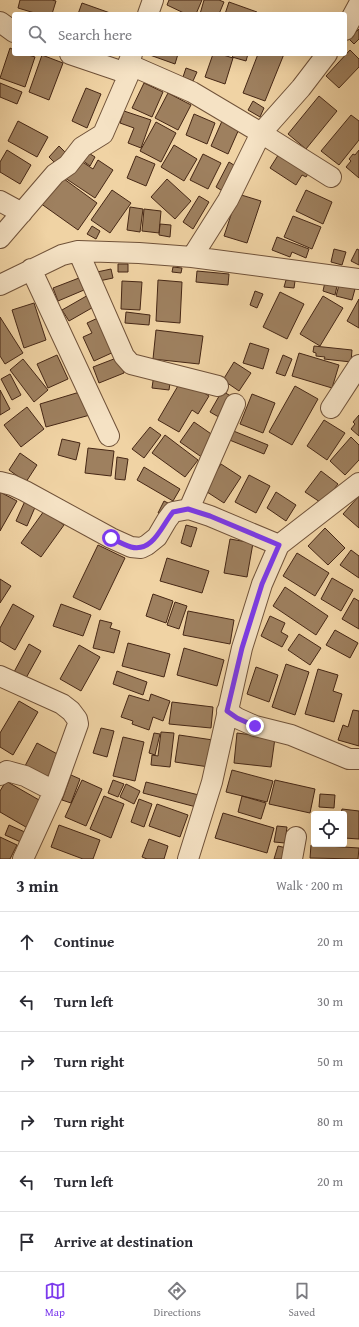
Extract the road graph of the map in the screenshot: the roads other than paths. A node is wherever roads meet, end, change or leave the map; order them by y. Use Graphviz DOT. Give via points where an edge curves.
graph roads {
  1 [pos="153,0"];
  2 [pos="350,0"];
  3 [pos="359,4"];
  4 [pos="149,12"];
  5 [pos="0,22"];
  6 [pos="347,26"];
  7 [pos="12,31"];
  8 [pos="82,56"];
  9 [pos="325,56"];
  10 [pos="130,64"];
  11 [pos="261,133"];
  12 [pos="331,177"];
  13 [pos="0,201"];
  14 [pos="22,213"];
  15 [pos="0,238"];
  16 [pos="78,251"];
  17 [pos="192,258"];
  18 [pos="31,269"];
  19 [pos="359,279"];
  20 [pos="0,285"];
  21 [pos="359,365"];
  22 [pos="218,386"];
  23 [pos="235,404"];
  24 [pos="331,408"];
  25 [pos="109,436"];
  26 [pos="0,482"];
  27 [pos="359,483"];
  28 [pos="188,509"];
  29 [pos="279,545"];
  30 [pos="0,676"];
  31 [pos="227,711"];
  32 [pos="359,759"];
  33 [pos="0,776"];
  34 [pos="54,791"];
  35 [pos="296,837"];
  36 [pos="23,859"];
  37 [pos="188,859"];
  38 [pos="292,859"];
  1 -- 4 [label="street"];
  2 -- 3 [label="street"];
  3 -- 6 [label="street"];
  5 -- 7 [label="street"];
  8 -- 10 [label="street"];
  9 -- 11 [label="street"];
  10 -- 11 [label="street" via="192,92"];
  10 -- 14 [label="street" via="104,134 82,147"];
  11 -- 12 [label="street"];
  11 -- 17 [label="street" via="228,200"];
  13 -- 14 [label="street"];
  14 -- 15 [label="street"];
  16 -- 17 [label="street"];
  16 -- 18 [label="street"];
  16 -- 22 [label="street" via="124,356 131,364"];
  17 -- 19 [label="street"];
  18 -- 20 [label="street"];
  18 -- 25 [label="street"];
  21 -- 24 [label="street"];
  23 -- 28 [label="street"];
  26 -- 28 [label="street" via="25,491 131,547 141,548 147,545 157,537 173,512"];
  27 -- 29 [label="street"];
  28 -- 29 [label="street"];
  29 -- 31 [label="street" via="262,584 242,648"];
  30 -- 34 [label="street" via="62,704 77,719 78,724"];
  31 -- 32 [label="street" via="255,726 292,735 349,759"];
  31 -- 37 [label="street" via="212,782"];
  33 -- 34 [label="street" via="7,771 25,776"];
  34 -- 36 [label="street"];
  35 -- 38 [label="street"];
}
